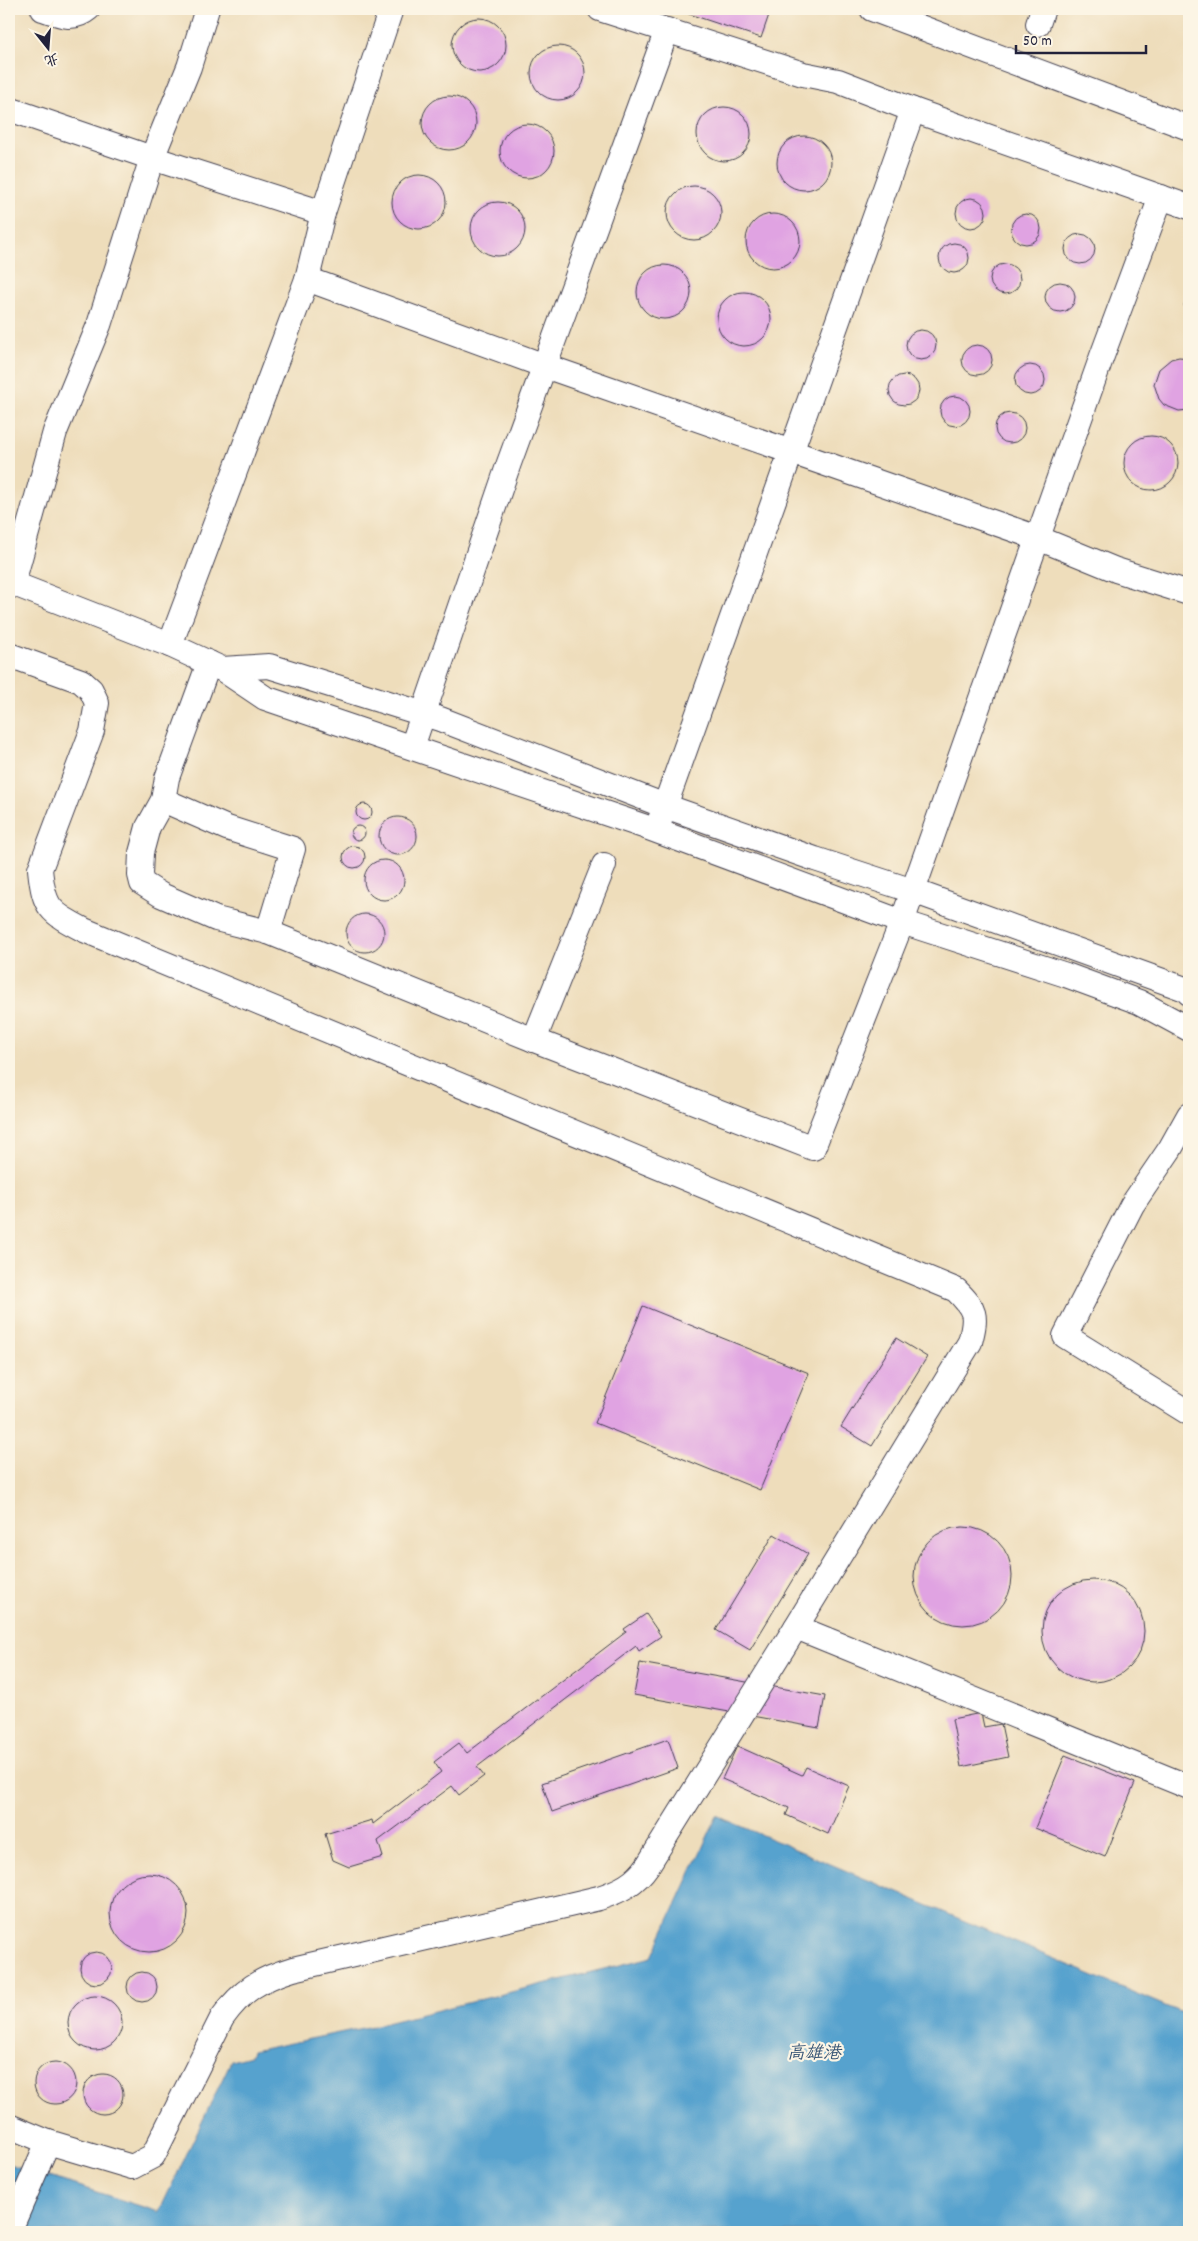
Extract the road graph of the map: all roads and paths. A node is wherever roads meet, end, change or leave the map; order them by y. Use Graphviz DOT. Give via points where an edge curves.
graph roads {
  1 [pos="43,9"];
  2 [pos="88,9"];
  3 [pos="206,9"];
  4 [pos="391,9"];
  5 [pos="600,9"];
  6 [pos="872,9"];
  7 [pos="667,30"];
  8 [pos="9,109"];
  9 [pos="913,110"];
  10 [pos="1189,128"];
  11 [pos="152,158"];
  12 [pos="1160,197"];
  13 [pos="1189,207"];
  14 [pos="323,213"];
  15 [pos="307,279"];
  16 [pos="545,366"];
  17 [pos="792,454"];
  18 [pos="1038,538"];
  19 [pos="11,583"];
  20 [pos="1189,593"];
  21 [pos="170,645"];
  22 [pos="9,655"];
  23 [pos="215,666"];
  24 [pos="423,714"];
  25 [pos="412,747"];
  26 [pos="546,759"];
  27 [pos="533,790"];
  28 [pos="163,800"];
  29 [pos="665,806"];
  30 [pos="655,831"];
  31 [pos="604,866"];
  32 [pos="913,891"];
  33 [pos="902,922"];
  34 [pos="268,932"];
  35 [pos="1189,993"];
  36 [pos="1189,1029"];
  37 [pos="534,1040"];
  38 [pos="1189,1115"];
  39 [pos="1189,1413"];
  40 [pos="796,1627"];
  41 [pos="1189,1787"];
  42 [pos="9,2126"];
  43 [pos="43,2152"];
  44 [pos="9,2232"];
  1 -- 2 [label="lane" via="73,17"];
  3 -- 11 [label="lane" via="189,67"];
  4 -- 14 [label="lane"];
  5 -- 7 [label="lane"];
  6 -- 10 [label="lane"];
  7 -- 9 [label="lane" via="803,74 838,81"];
  7 -- 16 [label="lane"];
  8 -- 11 [label="lane"];
  9 -- 12 [label="lane"];
  9 -- 17 [label="lane"];
  11 -- 14 [label="lane"];
  11 -- 19 [label="lane" via="98,325 55,432"];
  12 -- 13 [label="lane"];
  12 -- 18 [label="lane"];
  14 -- 15 [label="lane"];
  15 -- 16 [label="lane"];
  15 -- 21 [label="lane"];
  16 -- 17 [label="lane"];
  16 -- 24 [label="lane"];
  17 -- 18 [label="lane"];
  17 -- 29 [label="lane"];
  18 -- 20 [label="lane" via="1116,570"];
  18 -- 32 [label="lane"];
  19 -- 21 [label="lane"];
  21 -- 23 [label="lane"];
  22 -- 40 [label="lane" via="81,681 91,690 97,703 92,731 40,869 42,894 55,914 94,934 956,1290 969,1303 976,1321 970,1342"];
  23 -- 24 [label="lane" via="269,666"];
  23 -- 25 [label="lane" via="265,698"];
  23 -- 28 [label="lane" via="167,778"];
  24 -- 25 [label="lane"];
  24 -- 26 [label="lane"];
  25 -- 27 [label="lane"];
  26 -- 27 [label="lane"];
  26 -- 29 [label="lane"];
  27 -- 30 [label="lane"];
  28 -- 34 [label="lane" via="148,828 141,853 142,883 216,919"];
  28 -- 34 [label="lane" via="227,828 293,849"];
  29 -- 30 [label="lane"];
  29 -- 32 [label="lane"];
  30 -- 33 [label="lane"];
  31 -- 37 [label="lane"];
  32 -- 33 [label="lane"];
  32 -- 35 [label="lane"];
  33 -- 36 [label="lane" via="1066,975 1130,999"];
  33 -- 37 [label="lane" via="813,1148"];
  34 -- 37 [label="lane"];
  38 -- 39 [label="lane" via="1132,1205 1065,1336"];
  40 -- 41 [label="lane"];
  40 -- 43 [label="lane" via="648,1865 630,1885 599,1898 271,1976 234,2001 222,2018 153,2156 132,2167"];
  42 -- 43 [label="lane"];
  43 -- 44 [label="lane"];
}
